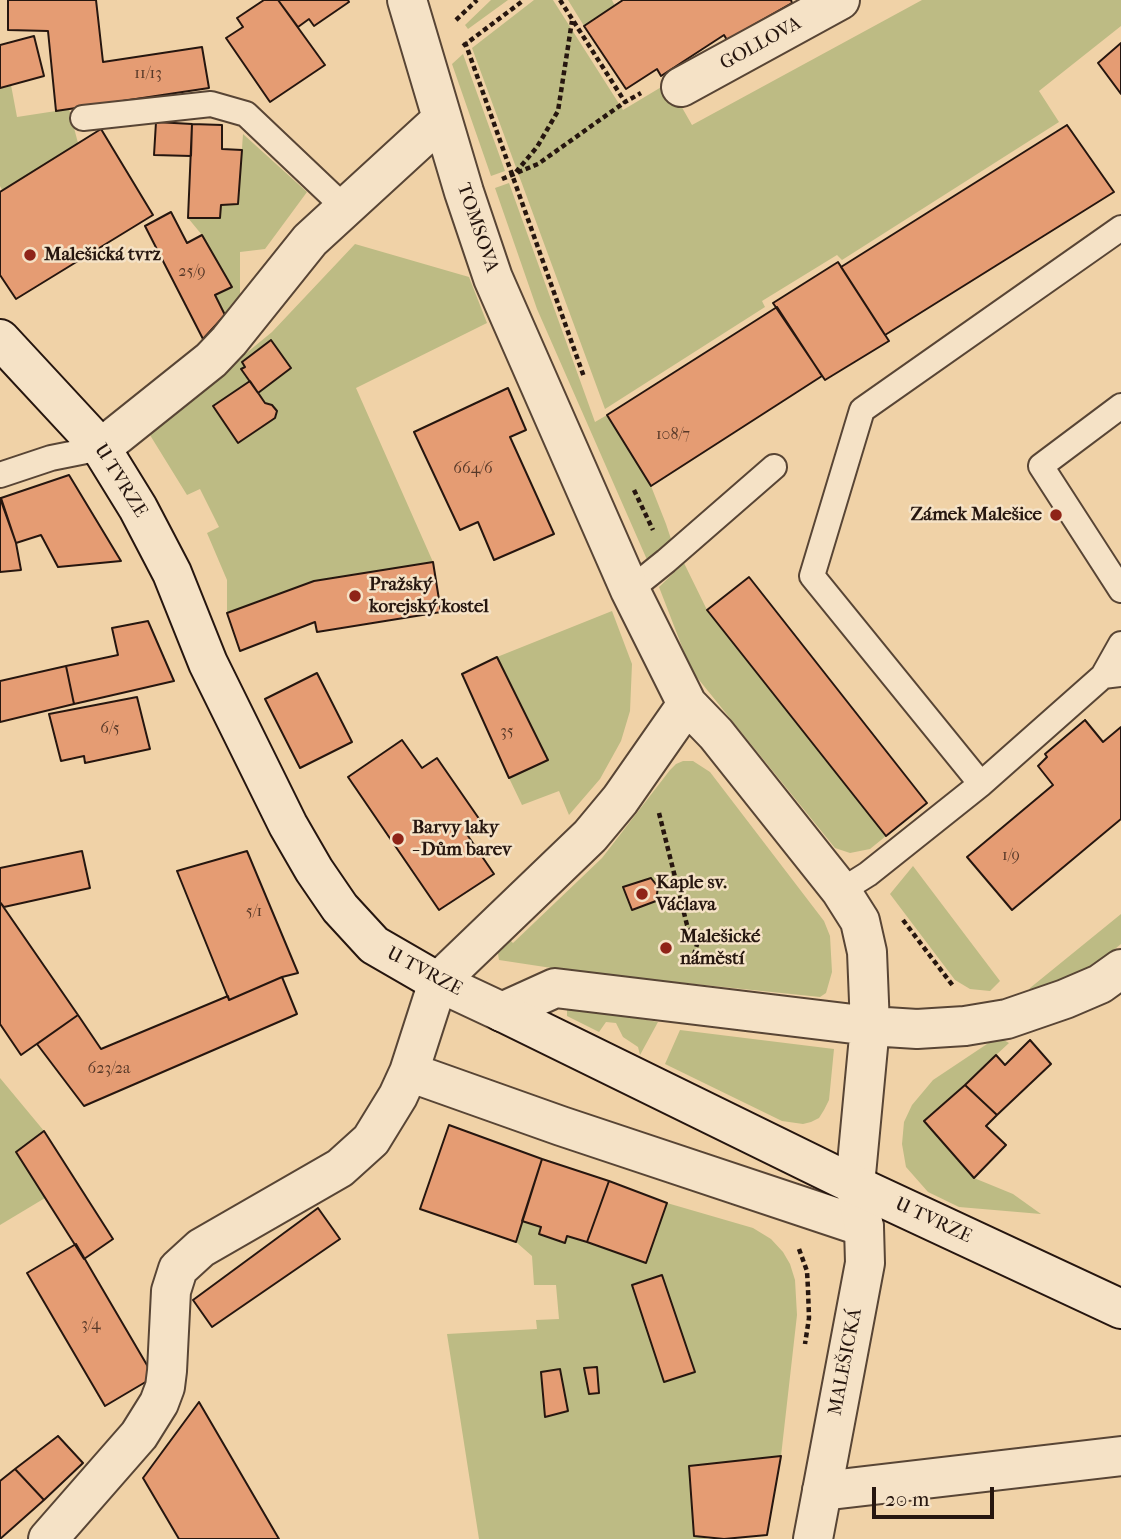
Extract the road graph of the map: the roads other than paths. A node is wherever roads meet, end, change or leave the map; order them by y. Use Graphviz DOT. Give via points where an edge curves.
graph roads {
  1 [pos="407,0"];
  2 [pos="841,0"];
  3 [pos="681,87"];
  4 [pos="83,118"];
  5 [pos="442,119"];
  6 [pos="344,207"];
  7 [pos="1121,228"];
  8 [pos="0,339"];
  9 [pos="1121,406"];
  10 [pos="101,448"];
  11 [pos="774,467"];
  12 [pos="0,475"];
  13 [pos="630,590"];
  14 [pos="1121,590"];
  15 [pos="1121,644"];
  16 [pos="1112,675"];
  17 [pos="687,704"];
  18 [pos="981,784"];
  19 [pos="841,891"];
  20 [pos="1121,969"];
  21 [pos="438,982"];
  22 [pos="502,1012"];
  23 [pos="870,1026"];
  24 [pos="409,1072"];
  25 [pos="855,1185"];
  26 [pos="864,1227"];
  27 [pos="1121,1309"];
  28 [pos="1121,1456"];
  29 [pos="822,1491"];
  30 [pos="48,1539"];
  31 [pos="813,1539"];
  1 -- 5 [label="street, TOMSOVA"];
  2 -- 3 [label="street, GOLLOVA"];
  4 -- 6 [label="lane" via="211,104 246,114"];
  5 -- 6 [label="street"];
  5 -- 13 [label="street, TOMSOVA" via="494,278"];
  6 -- 10 [label="street" via="294,258 211,360"];
  7 -- 18 [label="lane" via="862,410 812,576"];
  8 -- 10 [label="street, U TVRZE"];
  9 -- 14 [label="lane" via="1041,466"];
  10 -- 12 [label="lane"];
  10 -- 21 [label="street, U TVRZE" via="172,573 208,663 314,870 374,945"];
  11 -- 13 [label="lane"];
  13 -- 17 [label="street, TOMSOVA"];
  15 -- 16 [label="lane"];
  16 -- 18 [label="lane"];
  17 -- 19 [label="street"];
  17 -- 21 [label="street" via="590,836"];
  18 -- 19 [label="lane"];
  19 -- 23 [label="street" via="865,935"];
  20 -- 23 [label="street" via="1082,992 985,1024 916,1029"];
  21 -- 22 [label="street, U TVRZE"];
  21 -- 24 [label="street"];
  22 -- 23 [label="street" via="555,988"];
  22 -- 25 [label="street, U TVRZE"];
  23 -- 25 [label="street"];
  24 -- 26 [label="street"];
  24 -- 30 [label="street" via="370,1140 355,1156 305,1190 201,1248 178,1269 171,1291 167,1371 159,1403 139,1435"];
  25 -- 26 [label="street, MALEŠICKÁ"];
  25 -- 27 [label="street, U TVRZE"];
  26 -- 29 [label="street, MALEŠICKÁ" via="865,1263"];
  28 -- 29 [label="street"];
  29 -- 31 [label="street, MALEŠICKÁ"];
}
